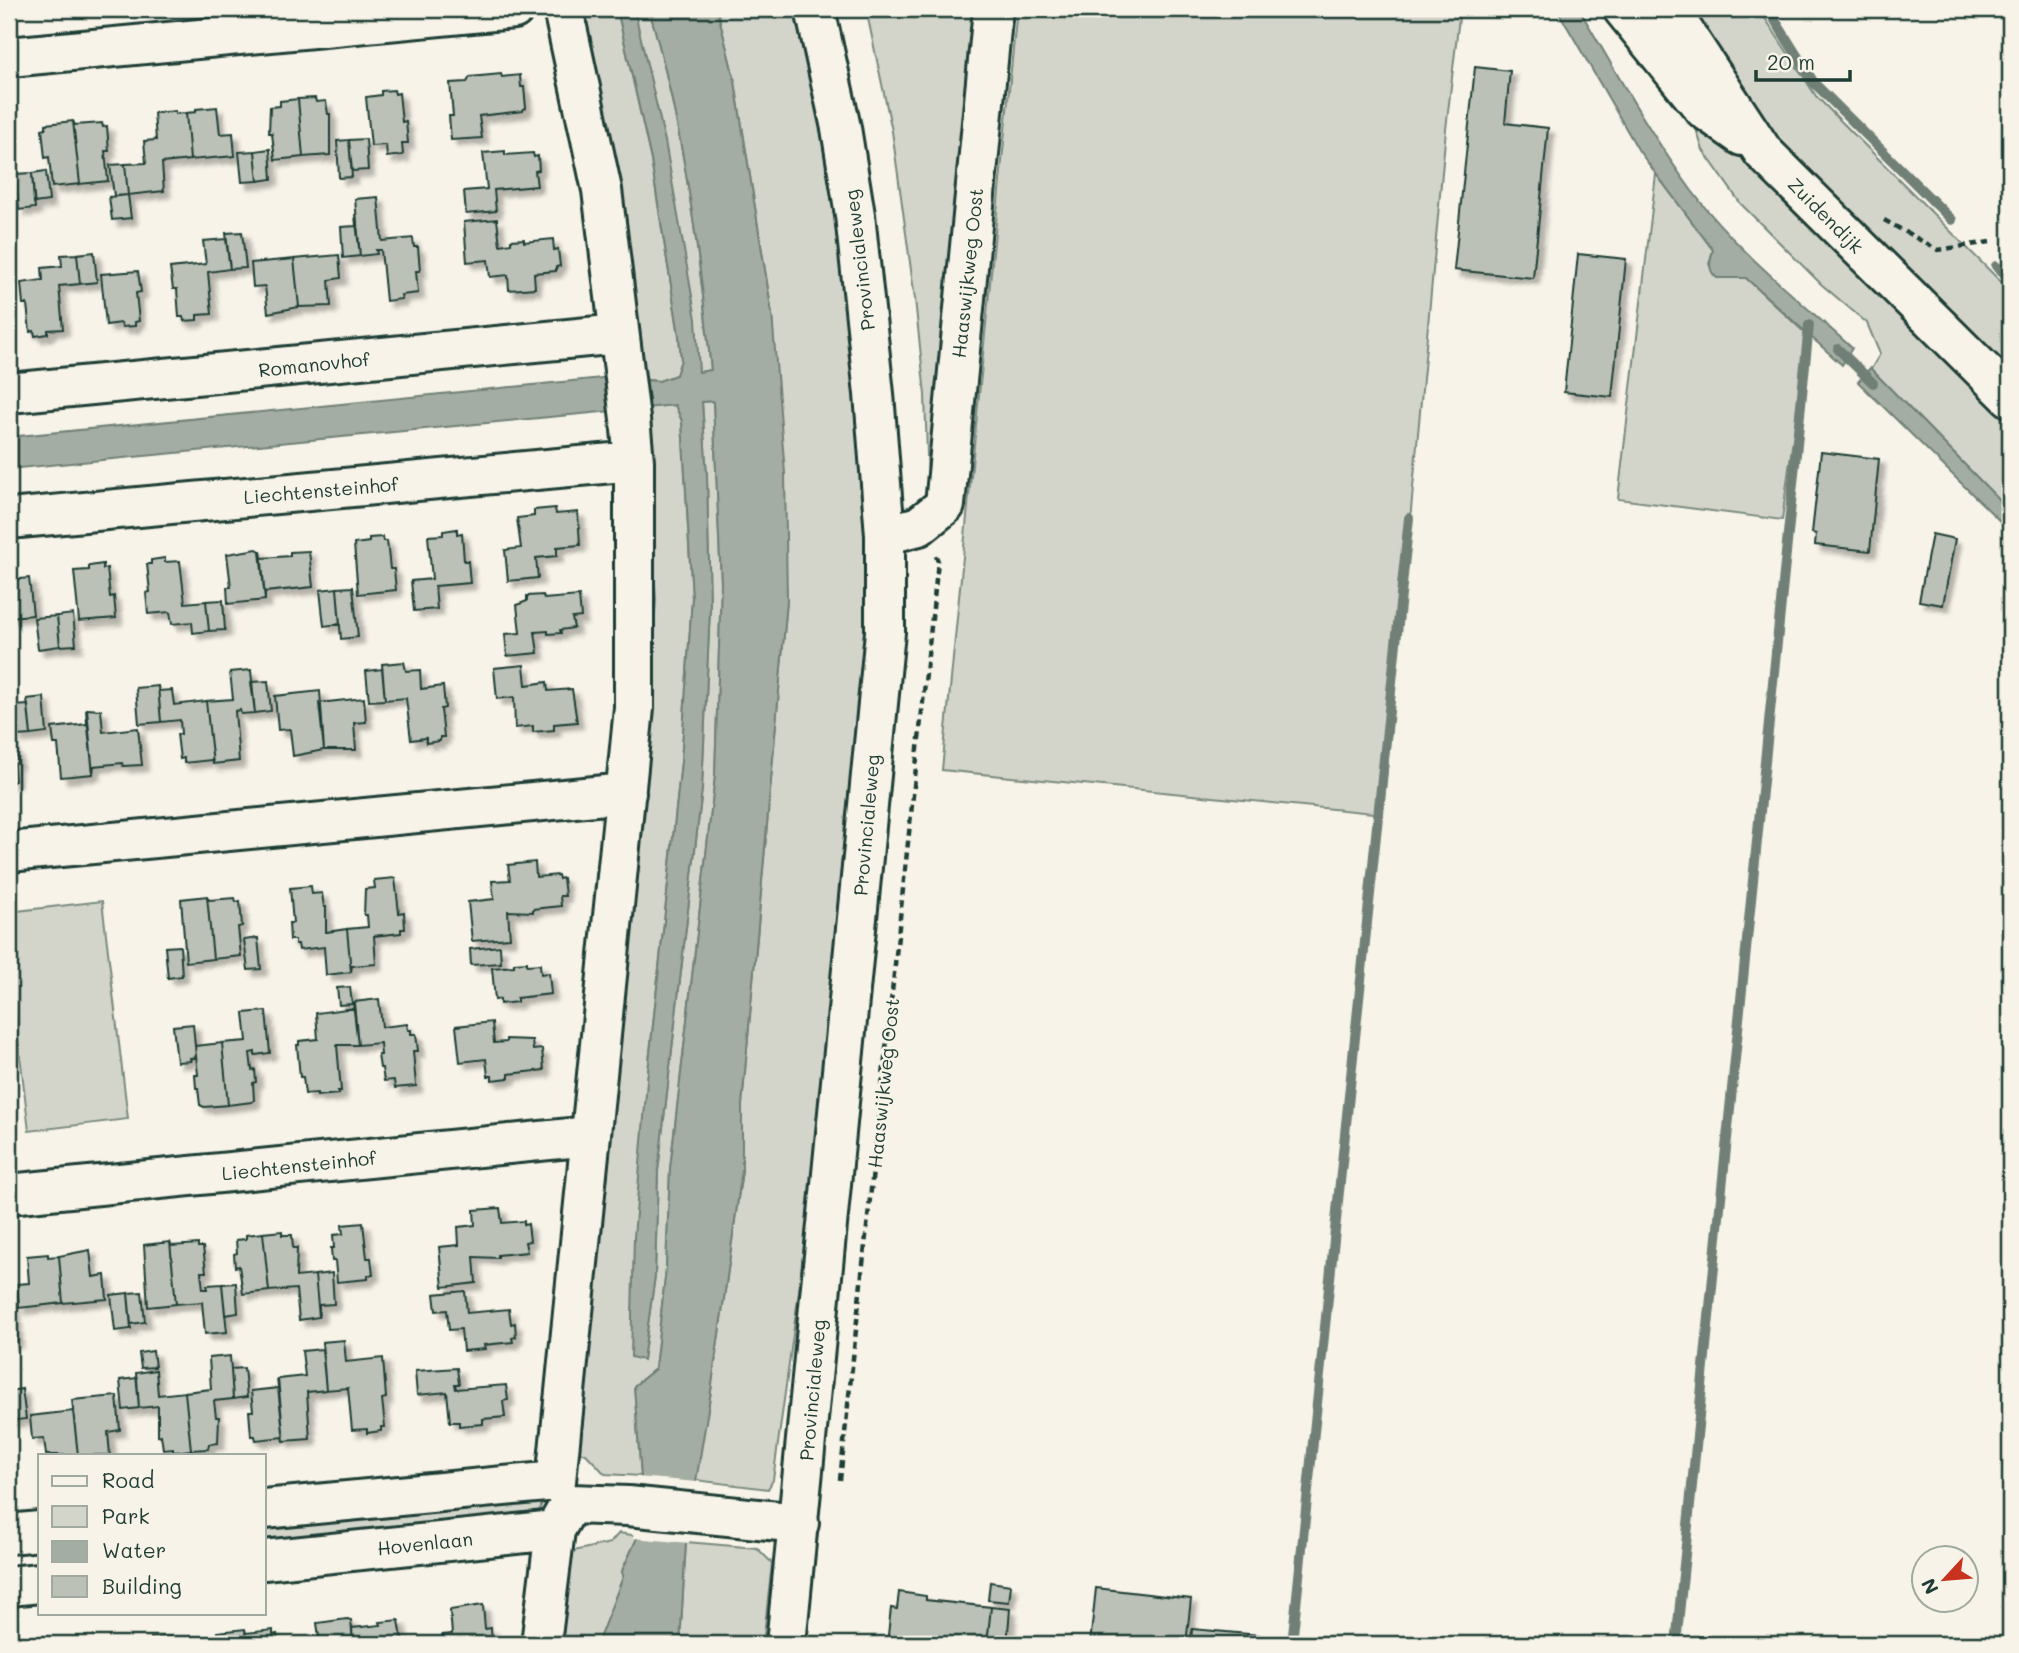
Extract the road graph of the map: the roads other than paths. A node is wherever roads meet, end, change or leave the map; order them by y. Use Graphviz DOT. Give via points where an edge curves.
graph roads {
  1 [pos="514,9"];
  2 [pos="563,9"];
  3 [pos="815,9"];
  4 [pos="993,9"];
  5 [pos="1622,9"];
  6 [pos="1670,9"];
  7 [pos="9,57"];
  8 [pos="1763,152"];
  9 [pos="621,351"];
  10 [pos="9,393"];
  11 [pos="2010,397"];
  12 [pos="634,461"];
  13 [pos="9,519"];
  14 [pos="902,531"];
  15 [pos="626,793"];
  16 [pos="9,852"];
  17 [pos="590,1136"];
  18 [pos="9,1194"];
  19 [pos="560,1505"];
  20 [pos="266,1509"];
  21 [pos="799,1523"];
  22 [pos="38,1531"];
  23 [pos="9,1534"];
  24 [pos="266,1560"];
  25 [pos="38,1583"];
  26 [pos="9,1586"];
  27 [pos="541,1644"];
  28 [pos="786,1644"];
  1 -- 7 [label="street"];
  2 -- 9 [label="street" via="602,190"];
  3 -- 14 [label="street, Provincialeweg" via="841,128 874,394"];
  4 -- 14 [label="street, Haaswijkweg Oost" via="945,505"];
  5 -- 8 [label="street" via="1704,109"];
  6 -- 8 [label="street, Zuidendijk"];
  8 -- 11 [label="street, Zuidendijk"];
  9 -- 10 [label="street, Romanovhof"];
  9 -- 12 [label="street"];
  12 -- 13 [label="street, Liechtensteinhof"];
  12 -- 15 [label="street" via="634,708"];
  14 -- 21 [label="street, Provincialeweg" via="885,632"];
  15 -- 16 [label="street"];
  15 -- 17 [label="street"];
  17 -- 18 [label="street, Liechtensteinhof"];
  17 -- 19 [label="street"];
  19 -- 20 [label="street, Hovenlaan"];
  19 -- 21 [label="street, Hovenlaan" via="628,1506"];
  19 -- 24 [label="street, Hovenlaan"];
  19 -- 27 [label="street"];
  21 -- 28 [label="street, Provincialeweg"];
  22 -- 23 [label="street"];
  25 -- 26 [label="street"];
}
